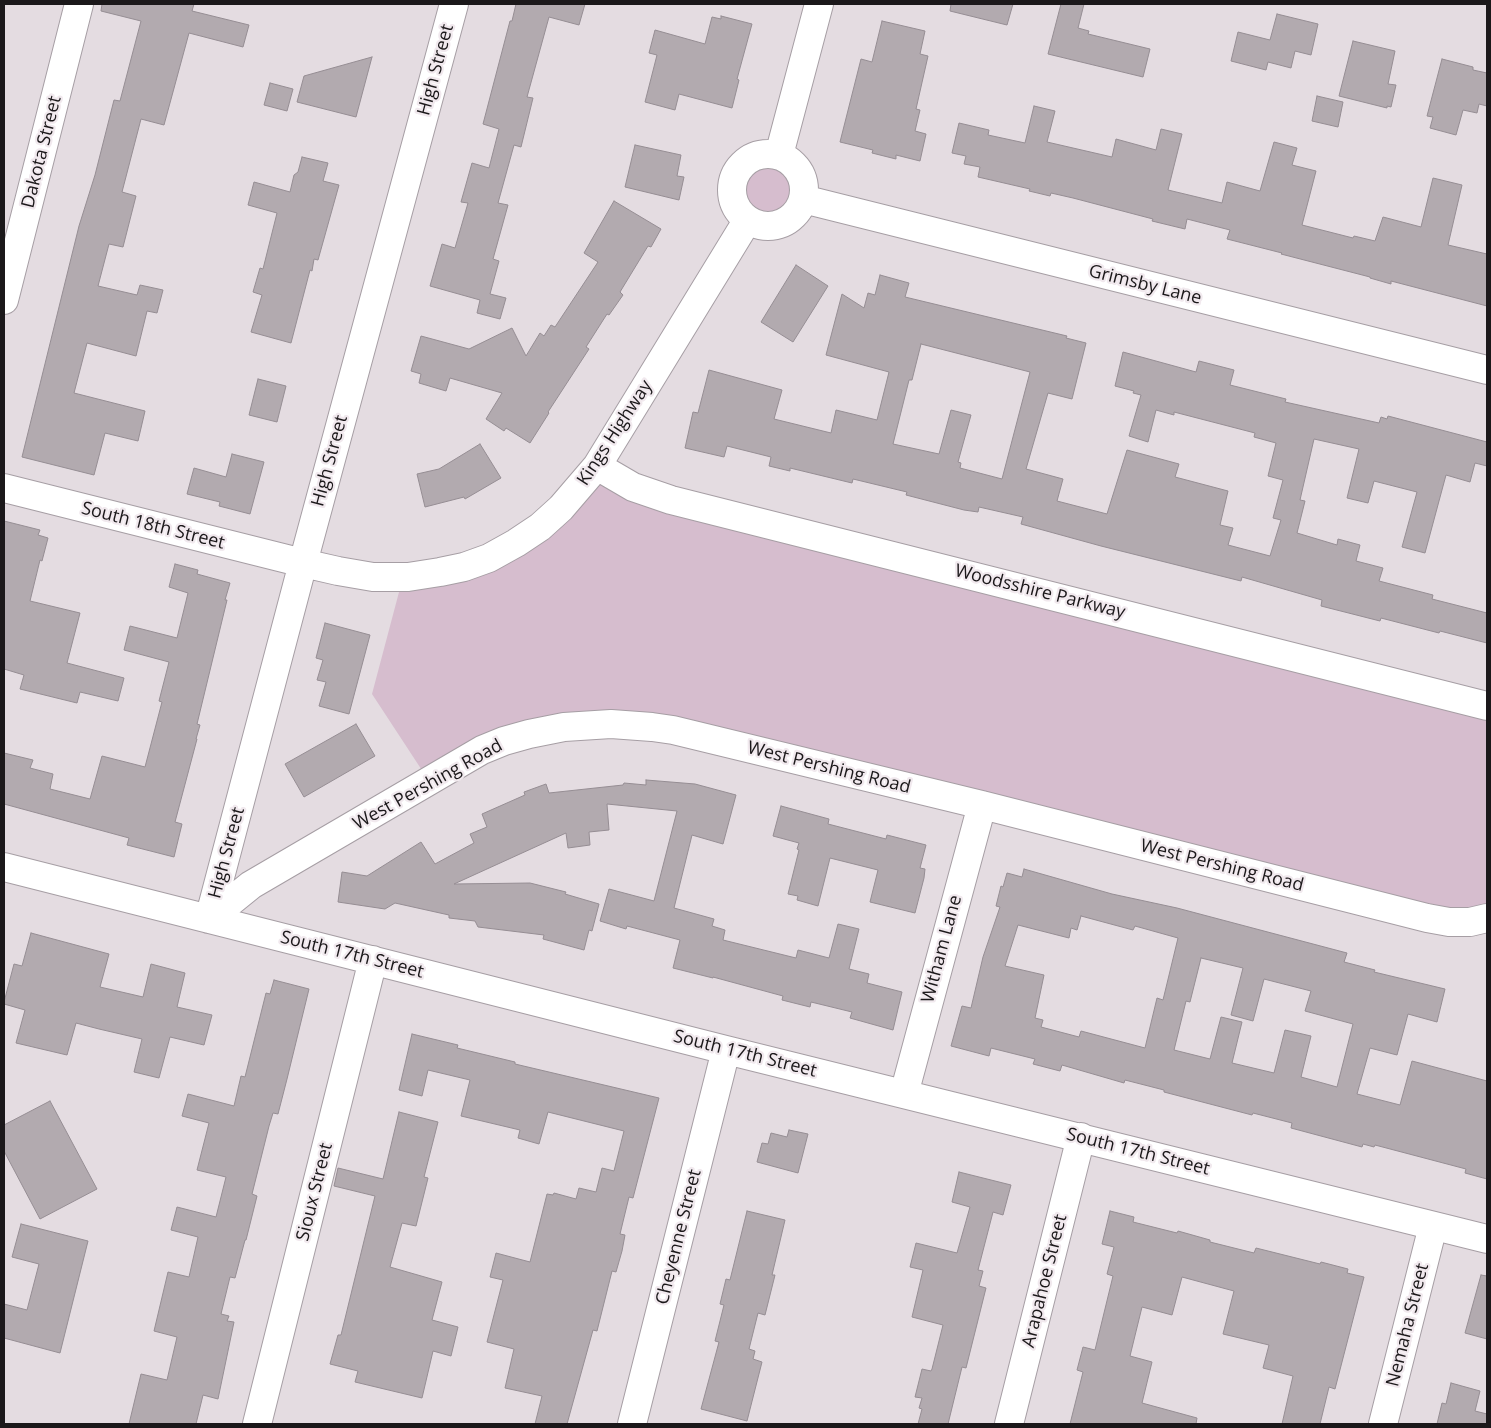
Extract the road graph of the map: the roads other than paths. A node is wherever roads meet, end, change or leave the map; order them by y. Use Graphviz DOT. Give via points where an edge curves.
graph roads {
  1 [pos="79,4"];
  2 [pos="819,4"];
  3 [pos="449,5"];
  4 [pos="779,155"];
  5 [pos="803,199"];
  6 [pos="747,221"];
  7 [pos="4,300"];
  8 [pos="1487,370"];
  9 [pos="597,466"];
  10 [pos="4,488"];
  11 [pos="303,563"];
  12 [pos="1487,706"];
  13 [pos="982,805"];
  14 [pos="4,866"];
  15 [pos="1487,918"];
  16 [pos="209,919"];
  17 [pos="373,960"];
  18 [pos="726,1050"];
  19 [pos="904,1094"];
  20 [pos="1081,1137"];
  21 [pos="1433,1226"];
  22 [pos="1487,1239"];
  23 [pos="257,1424"];
  24 [pos="632,1424"];
  25 [pos="1008,1424"];
  26 [pos="1384,1424"];
  1 -- 7 [label="street, Dakota Street"];
  2 -- 4 [label="street"];
  3 -- 11 [label="street, High Street"];
  4 -- 5 [label="street" via="797,168 802,178"];
  4 -- 6 [label="street" via="752,156 734,174 732,200"];
  5 -- 6 [label="street" via="794,216 786,222 763,226"];
  5 -- 8 [label="street, Grimsby Lane"];
  6 -- 9 [label="street, Kings Highway"];
  9 -- 11 [label="street, Kings Highway" via="580,488 540,527 496,554 464,567 408,577 373,577"];
  9 -- 12 [label="street, Woodsshire Parkway" via="632,487 671,500"];
  10 -- 11 [label="street, South 18th Street"];
  11 -- 16 [label="street, High Street"];
  13 -- 15 [label="street, West Pershing Road" via="1428,918 1456,922"];
  13 -- 16 [label="street, West Pershing Road" via="673,730 611,724 564,727 504,741 482,750 250,885"];
  13 -- 19 [label="street, Witham Lane"];
  14 -- 16 [label="street, South 17th Street"];
  16 -- 17 [label="street, South 17th Street"];
  17 -- 18 [label="street, South 17th Street"];
  17 -- 23 [label="street, Sioux Street"];
  18 -- 19 [label="street, South 17th Street"];
  18 -- 24 [label="street, Cheyenne Street"];
  19 -- 20 [label="street, South 17th Street"];
  20 -- 21 [label="street, South 17th Street"];
  20 -- 25 [label="street, Arapahoe Street"];
  21 -- 22 [label="street, South 17th Street"];
  21 -- 26 [label="street, Nemaha Street"];
}
